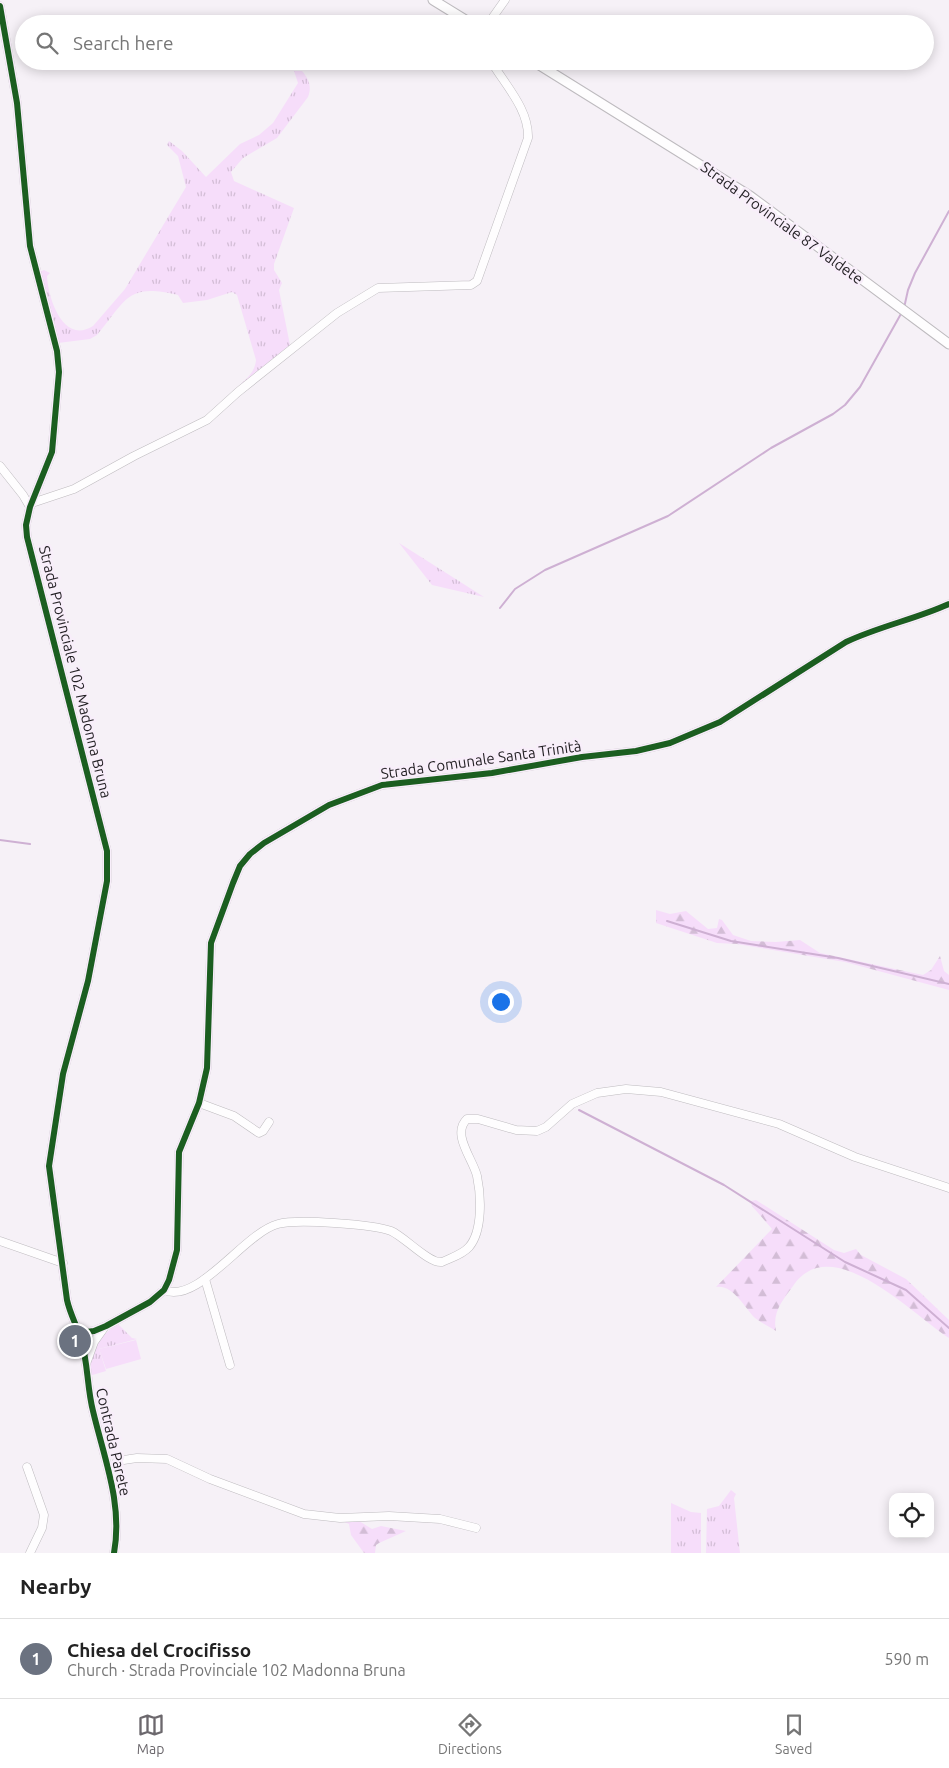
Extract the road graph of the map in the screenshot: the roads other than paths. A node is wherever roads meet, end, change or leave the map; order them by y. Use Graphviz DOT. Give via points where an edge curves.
graph roads {
  1 [pos="433,0"];
  2 [pos="505,0"];
  3 [pos="0,6"];
  4 [pos="457,15"];
  5 [pos="494,15"];
  6 [pos="497,70"];
  7 [pos="548,70"];
  8 [pos="949,344"];
  9 [pos="0,466"];
  10 [pos="31,505"];
  11 [pos="949,604"];
  12 [pos="199,1103"];
  13 [pos="269,1122"];
  14 [pos="949,1188"];
  15 [pos="0,1241"];
  16 [pos="63,1263"];
  17 [pos="205,1280"];
  18 [pos="164,1290"];
  19 [pos="106,1326"];
  20 [pos="94,1331"];
  21 [pos="79,1333"];
  22 [pos="94,1342"];
  23 [pos="82,1345"];
  24 [pos="230,1364"];
  25 [pos="85,1367"];
  26 [pos="28,1467"];
  27 [pos="110,1478"];
  28 [pos="476,1528"];
  29 [pos="30,1553"];
  30 [pos="114,1553"];
  1 -- 4 [label="main road"];
  2 -- 5 [label="street"];
  3 -- 10 [label="street, Strada Provinciale 102 Madonna Bruna" via="16,103 30,246 57,351 52,452"];
  6 -- 10 [label="street" via="523,112 528,138 477,282 470,285 378,288 337,313 207,420 74,489"];
  7 -- 8 [label="main road, Strada Provinciale 87 Valdete" via="724,178"];
  9 -- 10 [label="street"];
  10 -- 16 [label="street, Strada Provinciale 102 Madonna Bruna" via="26,525 31,552 108,858 107,881 88,981 63,1074 49,1166"];
  11 -- 12 [label="street, Strada Comunale Santa Trinità" via="846,642 720,722 670,743 492,774 382,785 329,805 264,843 240,866 211,943 208,1062"];
  12 -- 13 [label="street" via="234,1116 259,1133"];
  12 -- 18 [label="street, Strada Comunale Santa Trinità" via="179,1152 177,1250"];
  14 -- 17 [label="street" via="855,1157 779,1124 661,1092 611,1090 572,1104 537,1131 516,1130 471,1118 463,1123 462,1138 479,1191 478,1226 469,1247 447,1260 437,1263 403,1238 374,1226 281,1224 256,1235"];
  15 -- 16 [label="street"];
  16 -- 21 [label="street, Strada Provinciale 102 Madonna Bruna" via="67,1300"];
  17 -- 18 [label="street" via="181,1292 171,1294"];
  17 -- 24 [label="street"];
  18 -- 19 [label="street, Strada Comunale Santa Trinità" via="150,1302"];
  19 -- 20 [label="street"];
  19 -- 22 [label="street, Contrada Parete"];
  20 -- 21 [label="street"];
  20 -- 23 [label="street"];
  21 -- 23 [label="street, Strada Provinciale 102 Madonna Bruna"];
  22 -- 23 [label="street"];
  22 -- 25 [label="street, Contrada Parete"];
  23 -- 25 [label="street, Contrada Parete"];
  25 -- 27 [label="street, Contrada Parete" via="92,1410"];
  26 -- 29 [label="street" via="44,1515 42,1528"];
  27 -- 28 [label="street" via="117,1462 160,1458 304,1514 332,1518 389,1516 440,1519"];
  27 -- 30 [label="street, Contrada Parete" via="117,1516"];
}
